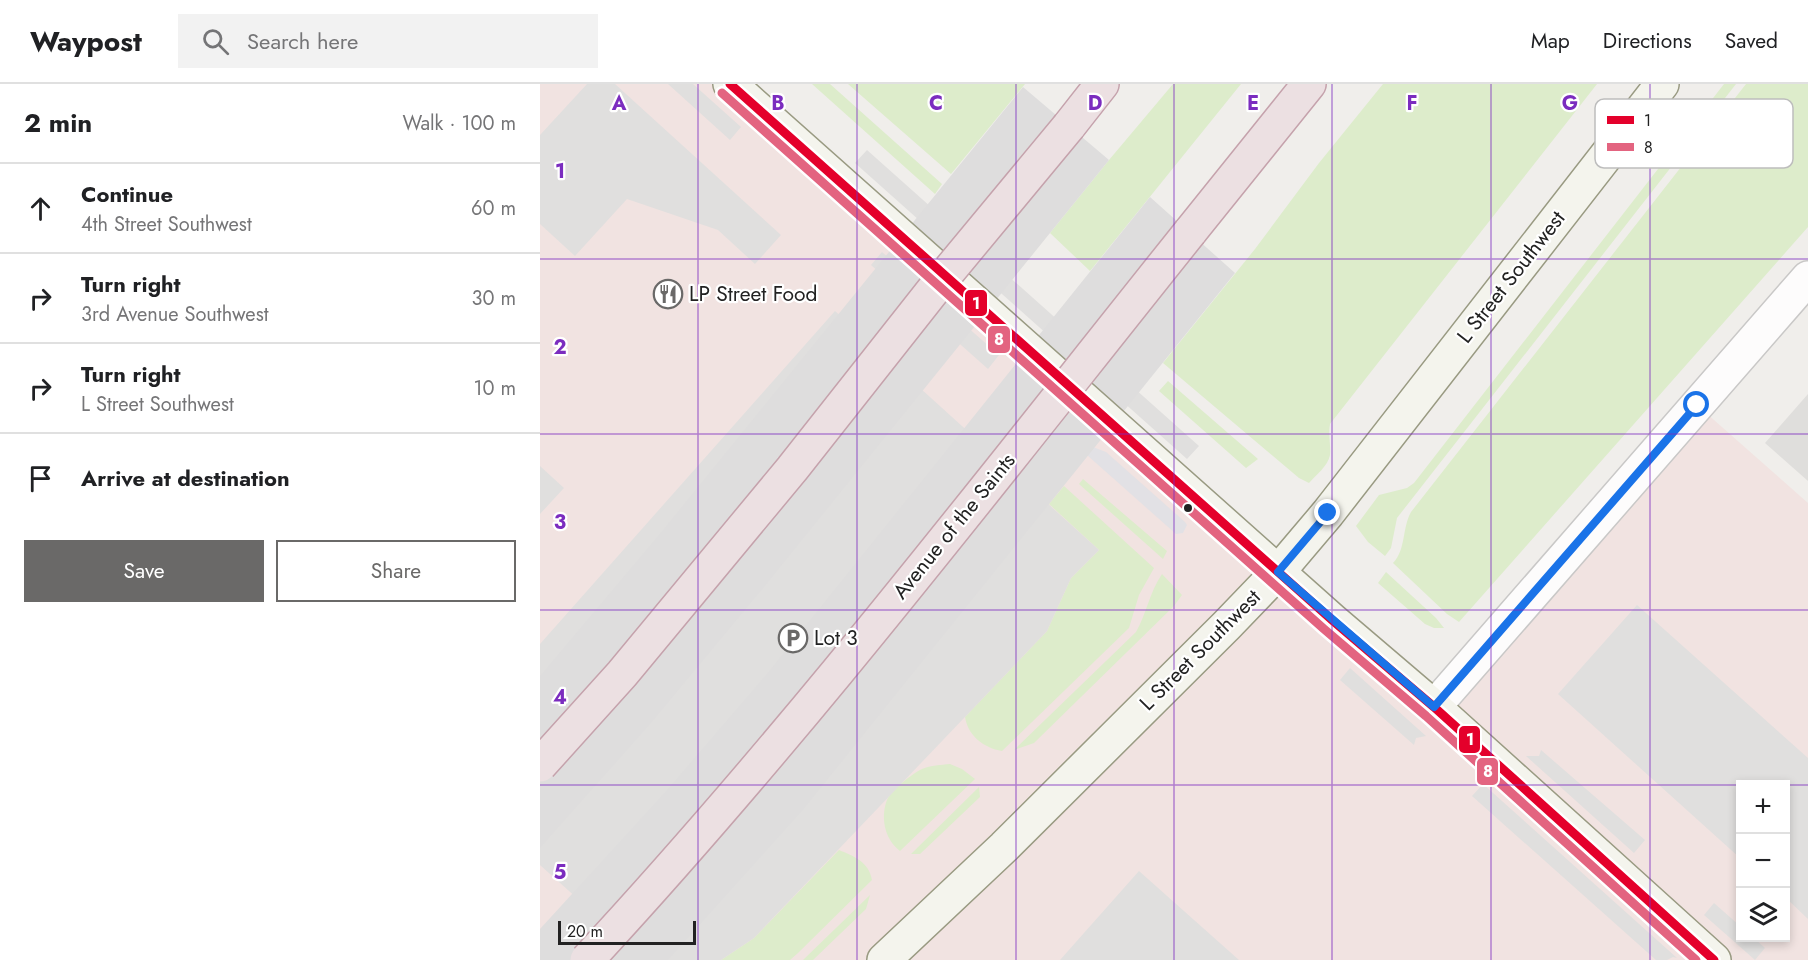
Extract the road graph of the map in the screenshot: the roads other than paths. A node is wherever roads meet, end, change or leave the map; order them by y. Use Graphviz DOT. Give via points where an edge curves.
graph roads {
  1 [pos="730,84"];
  2 [pos="1102,84"];
  3 [pos="1309,84"];
  4 [pos="1662,84"];
  5 [pos="1650,99"];
  6 [pos="1597,168"];
  7 [pos="1808,278"];
  8 [pos="1278,572"];
  9 [pos="1434,707"];
  10 [pos="540,765"];
  11 [pos="587,960"];
  12 [pos="884,960"];
  13 [pos="1714,960"];
  1 -- 8 [label="main road"];
  2 -- 10 [label="highway, bridge" via="792,469 622,674"];
  3 -- 11 [label="highway, Avenue of the Saints, bridge" via="802,715 664,877"];
  4 -- 5 [label="main road, L Street Southwest"];
  6 -- 8 [label="main road, L Street Southwest"];
  7 -- 9 [label="street"];
  8 -- 9 [label="main road"];
  8 -- 12 [label="main road, L Street Southwest" via="1004,847"];
  9 -- 13 [label="main road"];
}
